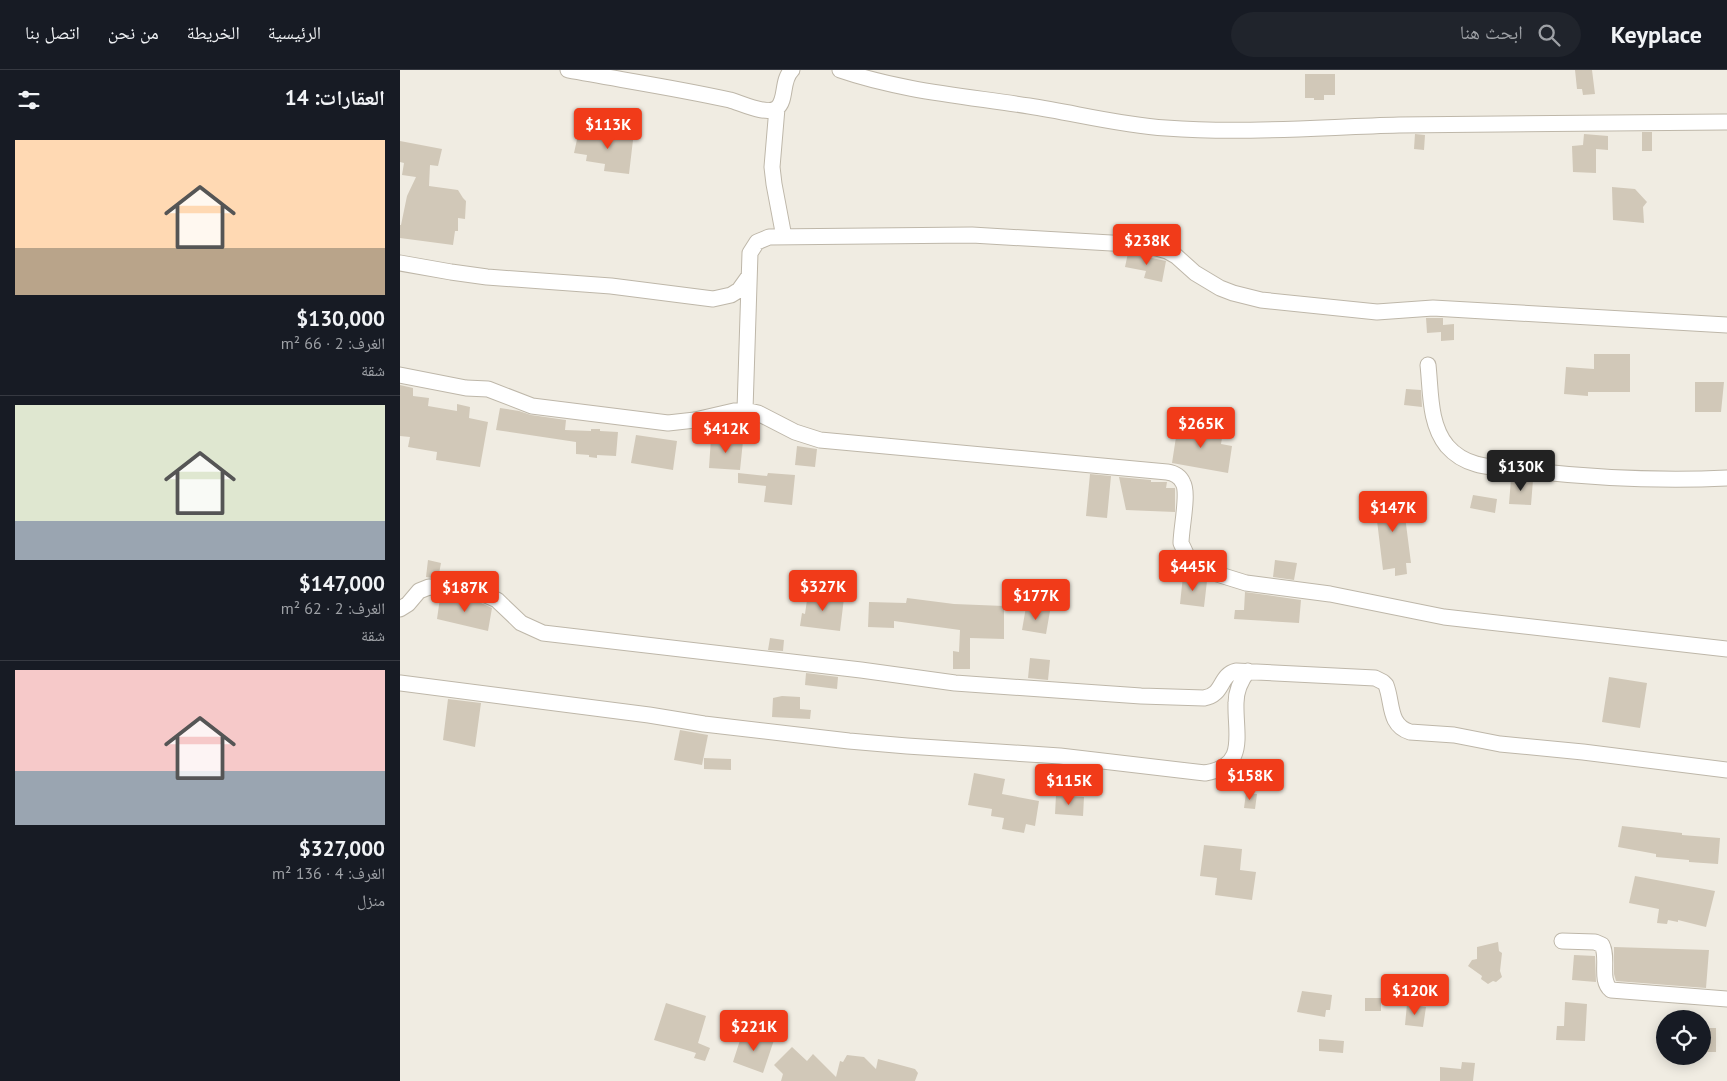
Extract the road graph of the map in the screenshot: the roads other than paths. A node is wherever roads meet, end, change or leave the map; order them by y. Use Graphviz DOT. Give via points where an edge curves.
graph roads {
  1 [pos="568,70"];
  2 [pos="792,70"];
  3 [pos="840,70"];
  4 [pos="777,108"];
  5 [pos="1727,122"];
  6 [pos="784,238"];
  7 [pos="400,263"];
  8 [pos="749,276"];
  9 [pos="1727,325"];
  10 [pos="1428,365"];
  11 [pos="400,376"];
  12 [pos="745,410"];
  13 [pos="1727,478"];
  14 [pos="400,609"];
  15 [pos="1727,649"];
  16 [pos="1248,671"];
  17 [pos="400,684"];
  18 [pos="1727,770"];
  19 [pos="1562,940"];
  20 [pos="1727,998"];
  1 -- 4 [label="street" via="718,97 762,110"];
  2 -- 4 [label="street"];
  3 -- 5 [label="street" via="942,95 1031,106 1113,123 1165,128 1217,130"];
  4 -- 6 [label="street" via="772,167"];
  6 -- 8 [label="street" via="769,237 757,242 750,253"];
  6 -- 9 [label="street" via="972,235 1146,245 1176,256 1195,273 1220,288 1261,300 1378,312 1433,308"];
  7 -- 8 [label="street" via="487,277 611,286 713,299 739,290"];
  8 -- 12 [label="street"];
  10 -- 13 [label="street" via="1436,427 1448,447 1466,461 1595,476"];
  11 -- 12 [label="street" via="495,391 532,406 668,422"];
  12 -- 15 [label="street" via="820,440 1172,473 1181,479 1185,488 1181,543 1188,558 1201,569 1238,581 1330,594 1444,617"];
  14 -- 16 [label="street" via="419,591 429,587 473,591 497,600 521,623 543,633 955,683 1204,698 1217,693 1229,674 1236,670"];
  16 -- 17 [label="street" via="1236,696 1235,753 1224,768 1204,773 1060,756 849,741"];
  16 -- 18 [label="street" via="1379,679 1386,686 1396,722 1410,732"];
  19 -- 20 [label="street" via="1602,945 1606,983 1611,990 1709,993"];
}
